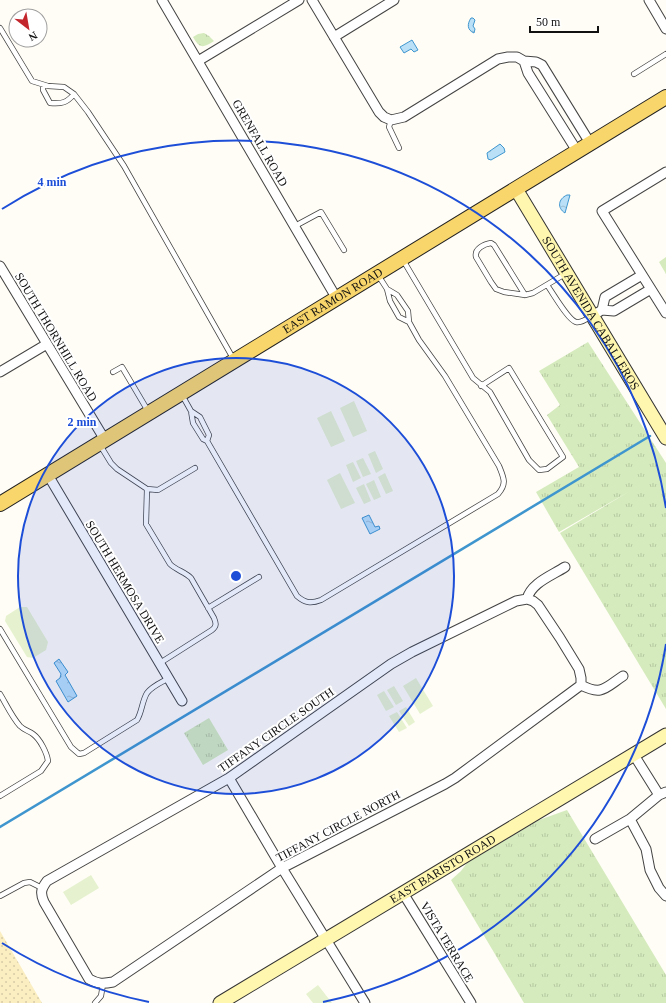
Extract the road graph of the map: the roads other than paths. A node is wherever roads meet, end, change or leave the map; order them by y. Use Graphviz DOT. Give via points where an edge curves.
graph roads {
  1 [pos="162,0"];
  2 [pos="299,0"];
  3 [pos="312,0"];
  4 [pos="394,0"];
  5 [pos="648,0"];
  6 [pos="0,28"];
  7 [pos="666,30"];
  8 [pos="334,37"];
  9 [pos="666,54"];
  10 [pos="198,61"];
  11 [pos="524,61"];
  12 [pos="634,74"];
  13 [pos="43,85"];
  14 [pos="74,94"];
  15 [pos="666,97"];
  16 [pos="391,120"];
  17 [pos="590,143"];
  18 [pos="399,148"];
  19 [pos="577,152"];
  20 [pos="666,172"];
  21 [pos="516,188"];
  22 [pos="295,226"];
  23 [pos="344,250"];
  24 [pos="402,259"];
  25 [pos="0,266"];
  26 [pos="566,273"];
  27 [pos="377,274"];
  28 [pos="642,275"];
  29 [pos="547,285"];
  30 [pos="651,288"];
  31 [pos="387,289"];
  32 [pos="525,295"];
  33 [pos="337,299"];
  34 [pos="597,313"];
  35 [pos="666,313"];
  36 [pos="409,322"];
  37 [pos="47,344"];
  38 [pos="235,361"];
  39 [pos="0,372"];
  40 [pos="113,372"];
  41 [pos="481,386"];
  42 [pos="181,394"];
  43 [pos="191,411"];
  44 [pos="149,413"];
  45 [pos="666,438"];
  46 [pos="207,441"];
  47 [pos="102,442"];
  48 [pos="196,468"];
  49 [pos="48,475"];
  50 [pos="147,489"];
  51 [pos="0,504"];
  52 [pos="565,567"];
  53 [pos="259,577"];
  54 [pos="527,599"];
  55 [pos="208,608"];
  56 [pos="0,629"];
  57 [pos="160,663"];
  58 [pos="623,676"];
  59 [pos="169,678"];
  60 [pos="581,685"];
  61 [pos="0,694"];
  62 [pos="182,701"];
  63 [pos="666,735"];
  64 [pos="634,755"];
  65 [pos="229,778"];
  66 [pos="662,794"];
  67 [pos="0,796"];
  68 [pos="630,819"];
  69 [pos="595,839"];
  70 [pos="282,868"];
  71 [pos="42,888"];
  72 [pos="403,893"];
  73 [pos="0,896"];
  74 [pos="666,896"];
  75 [pos="326,939"];
  76 [pos="103,984"];
  77 [pos="94,1003"];
  78 [pos="220,1003"];
  79 [pos="365,1003"];
  80 [pos="471,1003"];
  1 -- 10 [label="street, GRENFALL ROAD"];
  2 -- 10 [label="street"];
  3 -- 8 [label="street"];
  4 -- 8 [label="street"];
  5 -- 7 [label="street"];
  6 -- 13 [label="lane" via="32,81"];
  8 -- 16 [label="street" via="379,112"];
  9 -- 12 [label="lane"];
  10 -- 22 [label="street, GRENFALL ROAD"];
  11 -- 16 [label="street" via="517,57 498,59 404,117"];
  11 -- 17 [label="street" via="542,65"];
  11 -- 19 [label="street" via="528,73"];
  13 -- 14 [label="lane" via="64,87"];
  13 -- 14 [label="lane" via="50,103 66,103"];
  14 -- 38 [label="lane" via="124,166"];
  15 -- 17 [label="main road, EAST RAMON ROAD"];
  16 -- 18 [label="lane" via="389,127"];
  17 -- 19 [label="main road, EAST RAMON ROAD"];
  19 -- 21 [label="main road, EAST RAMON ROAD"];
  20 -- 28 [label="street" via="602,211"];
  21 -- 24 [label="main road, EAST RAMON ROAD"];
  21 -- 26 [label="street, SOUTH AVENIDA CABALLEROS"];
  22 -- 23 [label="lane" via="321,212"];
  22 -- 33 [label="street, GRENFALL ROAD"];
  24 -- 27 [label="main road, EAST RAMON ROAD"];
  24 -- 41 [label="lane" via="473,378"];
  25 -- 37 [label="street, SOUTH THORNHILL ROAD"];
  26 -- 29 [label="lane"];
  26 -- 34 [label="street, SOUTH AVENIDA CABALLEROS"];
  27 -- 31 [label="lane"];
  27 -- 33 [label="main road, EAST RAMON ROAD"];
  28 -- 30 [label="street"];
  28 -- 34 [label="street" via="605,297"];
  29 -- 32 [label="lane"];
  29 -- 34 [label="lane" via="570,319 581,322"];
  30 -- 34 [label="street" via="614,311"];
  30 -- 35 [label="street"];
  31 -- 36 [label="lane" via="390,301 400,317"];
  31 -- 36 [label="lane" via="397,295 408,311"];
  32 -- 32 [label="lane" via="494,245 491,243 477,250 476,257 496,289"];
  33 -- 38 [label="main road, EAST RAMON ROAD"];
  34 -- 45 [label="street, SOUTH AVENIDA CABALLEROS"];
  36 -- 46 [label="lane" via="499,466 504,481 503,488 498,494 321,600 308,603 297,596"];
  37 -- 39 [label="street"];
  37 -- 47 [label="street, SOUTH THORNHILL ROAD"];
  38 -- 42 [label="main road, EAST RAMON ROAD"];
  40 -- 44 [label="lane" via="122,366"];
  41 -- 41 [label="lane" via="490,392 538,470 547,469 563,457 509,368"];
  42 -- 43 [label="lane"];
  42 -- 44 [label="main road, EAST RAMON ROAD"];
  43 -- 46 [label="lane" via="193,423"];
  43 -- 46 [label="lane" via="200,417 209,434"];
  44 -- 47 [label="main road, EAST RAMON ROAD"];
  47 -- 49 [label="main road, EAST RAMON ROAD"];
  47 -- 50 [label="lane" via="111,463"];
  48 -- 50 [label="lane" via="158,490"];
  49 -- 51 [label="main road, EAST RAMON ROAD"];
  49 -- 57 [label="street, SOUTH HERMOSA DRIVE"];
  50 -- 55 [label="lane" via="146,524 170,564 191,578"];
  52 -- 54 [label="street" via="533,587"];
  53 -- 55 [label="lane"];
  54 -- 60 [label="street" via="538,605 560,638 579,669"];
  54 -- 65 [label="street, TIFFANY CIRCLE SOUTH" via="516,601 391,664"];
  55 -- 57 [label="lane" via="214,618 215,628"];
  56 -- 59 [label="lane" via="71,747 79,754 137,720 148,692"];
  57 -- 59 [label="street, SOUTH HERMOSA DRIVE"];
  58 -- 60 [label="street" via="602,690 592,691"];
  59 -- 62 [label="street, SOUTH HERMOSA DRIVE"];
  60 -- 70 [label="street, TIFFANY CIRCLE NORTH" via="445,784"];
  61 -- 67 [label="lane" via="19,725 34,734 48,758 41,771"];
  63 -- 64 [label="street, EAST BARISTO ROAD"];
  64 -- 66 [label="street"];
  64 -- 72 [label="street, EAST BARISTO ROAD"];
  65 -- 70 [label="street"];
  65 -- 71 [label="street, TIFFANY CIRCLE SOUTH" via="47,881"];
  66 -- 68 [label="street"];
  68 -- 69 [label="street"];
  68 -- 74 [label="street" via="646,848 650,870"];
  70 -- 75 [label="street"];
  70 -- 76 [label="street, TIFFANY CIRCLE NORTH" via="113,982"];
  71 -- 73 [label="lane" via="30,882 24,883"];
  71 -- 76 [label="street" via="41,896 44,902 89,979"];
  72 -- 75 [label="street, EAST BARISTO ROAD"];
  72 -- 80 [label="street, VISTA TERRACE"];
  75 -- 78 [label="street, EAST BARISTO ROAD"];
  75 -- 79 [label="street"];
  76 -- 77 [label="lane" via="101,996"];
}
